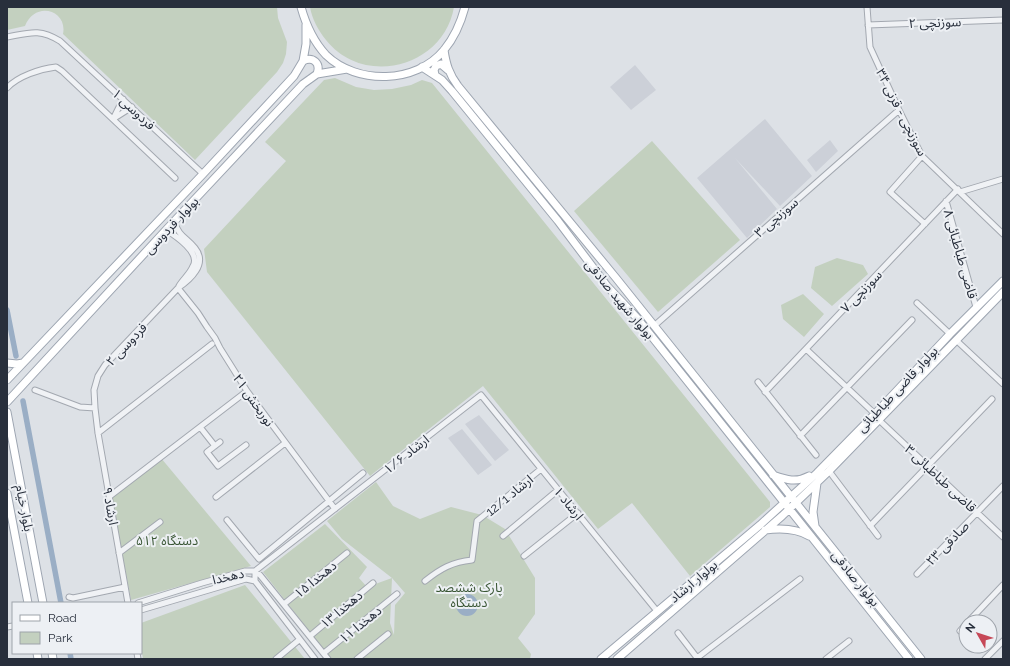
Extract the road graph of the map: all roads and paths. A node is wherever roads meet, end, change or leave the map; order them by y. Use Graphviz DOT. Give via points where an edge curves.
graph roads {
  1 [pos="301,7"];
  2 [pos="465,7"];
  3 [pos="867,7"];
  4 [pos="1003,20"];
  5 [pos="306,25"];
  6 [pos="868,25"];
  7 [pos="7,37"];
  8 [pos="444,50"];
  9 [pos="303,61"];
  10 [pos="422,67"];
  11 [pos="347,69"];
  12 [pos="448,70"];
  13 [pos="317,74"];
  14 [pos="435,75"];
  15 [pos="7,88"];
  16 [pos="123,99"];
  17 [pos="132,107"];
  18 [pos="899,110"];
  19 [pos="113,119"];
  20 [pos="922,156"];
  21 [pos="203,174"];
  22 [pos="175,178"];
  23 [pos="1003,180"];
  24 [pos="959,191"];
  25 [pos="946,201"];
  26 [pos="174,222"];
  27 [pos="925,224"];
  28 [pos="166,230"];
  29 [pos="1003,234"];
  30 [pos="616,278"];
  31 [pos="1003,281"];
  32 [pos="607,286"];
  33 [pos="178,288"];
  34 [pos="1003,292"];
  35 [pos="917,303"];
  36 [pos="976,307"];
  37 [pos="912,320"];
  38 [pos="654,326"];
  39 [pos="950,334"];
  40 [pos="956,340"];
  41 [pos="212,344"];
  42 [pos="806,349"];
  43 [pos="7,363"];
  44 [pos="23,363"];
  45 [pos="7,380"];
  46 [pos="758,382"];
  47 [pos="1003,384"];
  48 [pos="847,387"];
  49 [pos="35,390"];
  50 [pos="247,391"];
  51 [pos="765,392"];
  52 [pos="481,395"];
  53 [pos="992,399"];
  54 [pos="7,402"];
  55 [pos="96,408"];
  56 [pos="7,412"];
  57 [pos="877,417"];
  58 [pos="200,427"];
  59 [pos="98,433"];
  60 [pos="800,436"];
  61 [pos="220,442"];
  62 [pos="285,443"];
  63 [pos="246,445"];
  64 [pos="215,446"];
  65 [pos="816,455"];
  66 [pos="928,466"];
  67 [pos="542,469"];
  68 [pos="829,472"];
  69 [pos="363,473"];
  70 [pos="816,473"];
  71 [pos="773,475"];
  72 [pos="817,483"];
  73 [pos="1003,486"];
  74 [pos="558,490"];
  75 [pos="7,493"];
  76 [pos="110,496"];
  77 [pos="216,497"];
  78 [pos="790,497"];
  79 [pos="329,501"];
  80 [pos="784,503"];
  81 [pos="796,503"];
  82 [pos="789,509"];
  83 [pos="333,511"];
  84 [pos="977,512"];
  85 [pos="578,513"];
  86 [pos="227,520"];
  87 [pos="160,522"];
  88 [pos="815,526"];
  89 [pos="870,526"];
  90 [pos="765,530"];
  91 [pos="503,536"];
  92 [pos="878,536"];
  93 [pos="1003,537"];
  94 [pos="813,538"];
  95 [pos="119,553"];
  96 [pos="347,553"];
  97 [pos="524,556"];
  98 [pos="255,571"];
  99 [pos="917,574"];
  100 [pos="800,579"];
  101 [pos="255,581"];
  102 [pos="425,581"];
  103 [pos="373,583"];
  104 [pos="1003,585"];
  105 [pos="124,587"];
  106 [pos="396,594"];
  107 [pos="69,597"];
  108 [pos="28,602"];
  109 [pos="43,602"];
  110 [pos="128,602"];
  111 [pos="141,602"];
  112 [pos="284,604"];
  113 [pos="142,610"];
  114 [pos="657,611"];
  115 [pos="976,614"];
  116 [pos="678,633"];
  117 [pos="388,634"];
  118 [pos="310,636"];
  119 [pos="299,640"];
  120 [pos="849,641"];
  121 [pos="1003,641"];
  122 [pos="324,653"];
  123 [pos="695,658"];
  124 [pos="276,659"];
  125 [pos="314,659"];
  126 [pos="328,659"];
  127 [pos="357,659"];
  128 [pos="601,659"];
  129 [pos="617,659"];
  130 [pos="826,659"];
  131 [pos="909,659"];
  132 [pos="921,659"];
  133 [pos="985,659"];
  1 -- 5 [label="main road"];
  2 -- 8 [label="main road" via="460,23"];
  3 -- 6 [label="street, سوزنچی - قرنی ۳۴"];
  4 -- 6 [label="street, سوزنچی ۲"];
  5 -- 9 [label="main road, بولوار فردوسی"];
  5 -- 11 [label="main road" via="315,42 327,55"];
  6 -- 18 [label="street, سوزنچی - قرنی ۳۴" via="870,47"];
  7 -- 16 [label="street, فردوسی ۱" via="38,32 53,36"];
  8 -- 10 [label="main road"];
  8 -- 12 [label="main road, بولوار شهید صادقی"];
  9 -- 13 [label="main road" via="316,61 319,70"];
  9 -- 21 [label="main road, بولوار فردوسی" via="294,76"];
  10 -- 11 [label="main road" via="402,75 385,77 368,76"];
  10 -- 14 [label="main road, بولوار شهید صادقی"];
  11 -- 13 [label="main road, بولوار فردوسی"];
  12 -- 14 [label="main road" via="441,64 436,66"];
  12 -- 30 [label="main road, بولوار شهید صادقی" via="463,92"];
  13 -- 26 [label="main road, بولوار فردوسی" via="303,84"];
  14 -- 32 [label="main road, بولوار شهید صادقی" via="452,91 506,157"];
  15 -- 19 [label="street" via="26,76 56,67"];
  16 -- 17 [label="street, فردوسی ۱"];
  16 -- 19 [label="street"];
  17 -- 19 [label="street"];
  17 -- 21 [label="street, فردوسی ۱"];
  18 -- 20 [label="street, سوزنچی - قرنی ۳۴"];
  18 -- 38 [label="street, سوزنچی ۳"];
  19 -- 22 [label="street"];
  20 -- 24 [label="street, سوزنچی - قرنی ۳۴"];
  20 -- 27 [label="street" via="890,192"];
  21 -- 44 [label="main road, بولوار فردوسی"];
  23 -- 24 [label="street"];
  24 -- 25 [label="street, سوزنچی ۷"];
  24 -- 29 [label="street, سوزنچی - قرنی ۳۴"];
  25 -- 27 [label="street, سوزنچی ۷"];
  25 -- 36 [label="street, قاضی طباطبائی ۸"];
  26 -- 28 [label="main road, بولوار فردوسی"];
  26 -- 33 [label="street, فردوسی ۲" via="177,231 199,254 200,261 198,269"];
  27 -- 42 [label="street, سوزنچی ۷"];
  28 -- 33 [label="street, فردوسی ۲" via="192,251 194,256 193,266"];
  28 -- 54 [label="main road, بولوار فردوسی"];
  30 -- 32 [label="main road"];
  30 -- 38 [label="main road, بولوار شهید صادقی"];
  31 -- 36 [label="main road, بولوار قاضی طباطبائی"];
  32 -- 80 [label="main road, بولوار شهید صادقی" via="637,318"];
  33 -- 50 [label="street, نوربخش ۲۱" via="208,326"];
  33 -- 55 [label="street, فردوسی ۲" via="105,365 94,390"];
  34 -- 40 [label="main road, بولوار قاضی طباطبائی"];
  35 -- 39 [label="street"];
  36 -- 39 [label="main road, بولوار قاضی طباطبائی"];
  37 -- 48 [label="street"];
  38 -- 71 [label="main road, بولوار شهید صادقی"];
  39 -- 57 [label="main road, بولوار قاضی طباطبائی"];
  40 -- 47 [label="street"];
  40 -- 57 [label="main road, بولوار قاضی طباطبائی"];
  41 -- 59 [label="street"];
  42 -- 48 [label="street, قاضی طباطبائی ۳"];
  42 -- 51 [label="street, سوزنچی ۷"];
  43 -- 44 [label="main road"];
  44 -- 45 [label="main road, بولوار فردوسی"];
  46 -- 51 [label="street"];
  48 -- 57 [label="street, قاضی طباطبائی ۳"];
  48 -- 60 [label="street"];
  49 -- 55 [label="street" via="80,407"];
  50 -- 58 [label="street"];
  50 -- 62 [label="street, نوربخش ۲۱"];
  51 -- 60 [label="street"];
  52 -- 67 [label="street, ارشاد ۱"];
  52 -- 83 [label="street, ارشاد ۱/۶"];
  53 -- 66 [label="street"];
  55 -- 59 [label="street, ارشاد ۹"];
  56 -- 109 [label="main road, بلوار خیام"];
  57 -- 66 [label="street, قاضی طباطبائی ۳"];
  57 -- 68 [label="main road, بولوار قاضی طباطبائی"];
  57 -- 70 [label="main road, بولوار قاضی طباطبائی"];
  58 -- 64 [label="street"];
  58 -- 76 [label="street"];
  59 -- 76 [label="street, ارشاد ۹"];
  60 -- 65 [label="street"];
  61 -- 64 [label="street"];
  62 -- 77 [label="street"];
  62 -- 79 [label="street, نوربخش ۲۱"];
  63 -- 64 [label="street" via="218,466 207,452"];
  66 -- 84 [label="street, قاضی طباطبائی ۳"];
  66 -- 89 [label="street"];
  67 -- 74 [label="street, ارشاد ۱"];
  67 -- 102 [label="street, ارشاد 12/1" via="477,521 472,560 450,565"];
  68 -- 72 [label="main road, بولوار قاضی طباطبائی"];
  68 -- 89 [label="street"];
  69 -- 79 [label="street"];
  70 -- 71 [label="main road" via="801,480 784,479"];
  70 -- 78 [label="main road, بولوار قاضی طباطبائی"];
  71 -- 78 [label="main road, بولوار شهید صادقی"];
  72 -- 81 [label="main road, بولوار قاضی طباطبائی"];
  72 -- 88 [label="main road" via="813,512"];
  73 -- 84 [label="street, صادقی ۲۳"];
  74 -- 85 [label="street, ارشاد ۱"];
  74 -- 91 [label="street"];
  75 -- 108 [label="main road, بلوار خیام"];
  76 -- 95 [label="street, ارشاد ۹"];
  78 -- 80 [label="main road, بولوار ارشاد"];
  78 -- 81 [label="main road, بولوار صادقی"];
  79 -- 83 [label="street, نوربخش ۲۱"];
  79 -- 86 [label="street" via="259,559"];
  80 -- 82 [label="main road, بولوار شهید صادقی"];
  80 -- 114 [label="main road, بولوار ارشاد"];
  81 -- 82 [label="main road, بولوار قاضی طباطبائی"];
  81 -- 88 [label="main road, بولوار صادقی"];
  82 -- 90 [label="main road, بولوار ارشاد"];
  82 -- 94 [label="main road, بولوار شهید صادقی"];
  83 -- 98 [label="street, ارشاد ۱/۶"];
  84 -- 93 [label="street, قاضی طباطبائی ۳"];
  84 -- 99 [label="street, صادقی ۲۳"];
  85 -- 97 [label="street"];
  85 -- 114 [label="street, ارشاد ۱"];
  87 -- 95 [label="street"];
  88 -- 132 [label="main road, بولوار صادقی"];
  89 -- 92 [label="street"];
  90 -- 94 [label="main road" via="797,531"];
  90 -- 129 [label="main road, بولوار ارشاد"];
  94 -- 131 [label="main road, بولوار صادقی"];
  95 -- 105 [label="street, ارشاد ۹"];
  96 -- 112 [label="street, دهخدا ۱۵"];
  98 -- 101 [label="street"];
  98 -- 111 [label="street, دهخدا" via="245,571"];
  98 -- 112 [label="street, دهخدا"];
  100 -- 123 [label="street"];
  101 -- 113 [label="street, دهخدا" via="246,579"];
  101 -- 119 [label="street, دهخدا"];
  103 -- 118 [label="street, دهخدا ۱۳"];
  104 -- 115 [label="street"];
  105 -- 107 [label="street"];
  105 -- 110 [label="street, ارشاد ۹"];
  106 -- 122 [label="street, دهخدا ۱۱"];
  112 -- 118 [label="street, دهخدا"];
  114 -- 128 [label="main road, بولوار ارشاد"];
  116 -- 123 [label="street"];
  117 -- 127 [label="street"];
  118 -- 122 [label="street, دهخدا"];
  119 -- 124 [label="street"];
  119 -- 125 [label="street, دهخدا"];
  120 -- 130 [label="street"];
  121 -- 133 [label="street"];
  122 -- 126 [label="street, دهخدا"];
}
